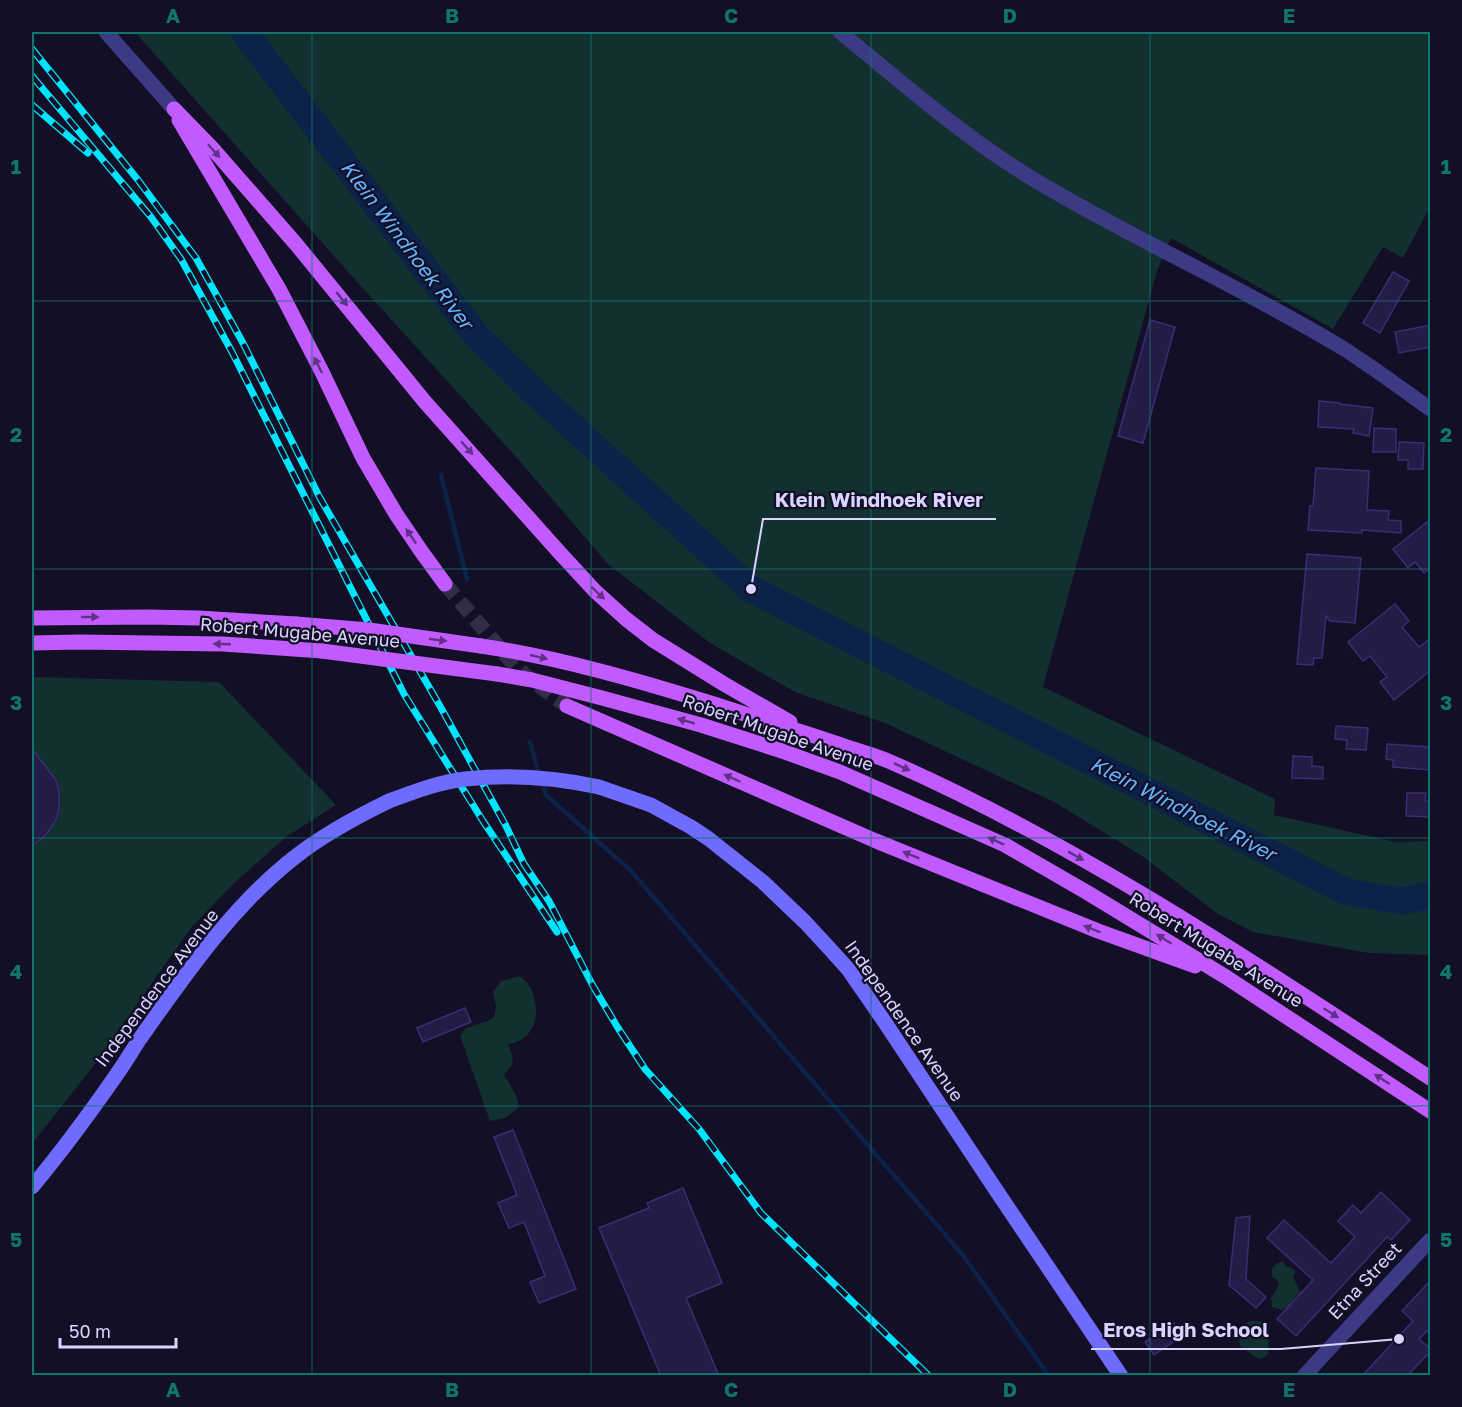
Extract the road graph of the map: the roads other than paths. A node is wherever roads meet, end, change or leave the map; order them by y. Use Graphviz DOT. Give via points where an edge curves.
graph roads {
  1 [pos="106,32"];
  2 [pos="840,32"];
  3 [pos="174,109"];
  4 [pos="1431,409"];
  5 [pos="445,584"];
  6 [pos="32,618"];
  7 [pos="32,643"];
  8 [pos="567,706"];
  9 [pos="810,734"];
  10 [pos="1226,977"];
  11 [pos="1431,1078"];
  12 [pos="1431,1111"];
  13 [pos="32,1186"];
  14 [pos="1431,1240"];
  15 [pos="1121,1376"];
  16 [pos="1304,1376"];
  1 -- 3 [label="street"];
  2 -- 4 [label="street" via="978,142 1037,182 1341,348"];
  5 -- 3 [label="main road, one-way" via="363,458 279,289"];
  3 -- 9 [label="main road, one-way" via="297,244 425,402 595,591 653,640"];
  6 -- 9 [label="main road, Robert Mugabe Avenue, one-way, bridge" via="159,617 296,624 481,646 602,671"];
  10 -- 7 [label="main road, Robert Mugabe Avenue, one-way, bridge" via="1005,845 840,772 701,725 532,680 322,651 223,644"];
  10 -- 8 [label="main road, one-way" via="1098,931 876,841"];
  9 -- 11 [label="main road, Robert Mugabe Avenue, one-way" via="890,762 1068,851 1216,940"];
  12 -- 10 [label="main road, Robert Mugabe Avenue, one-way"];
  13 -- 15 [label="main road, Independence Avenue, bridge" via="197,961 242,907 294,858 318,840 389,801 444,783 538,777 571,781 630,797 691,827 763,882 805,922 848,969"];
  14 -- 16 [label="street, Etna Street"];
}
